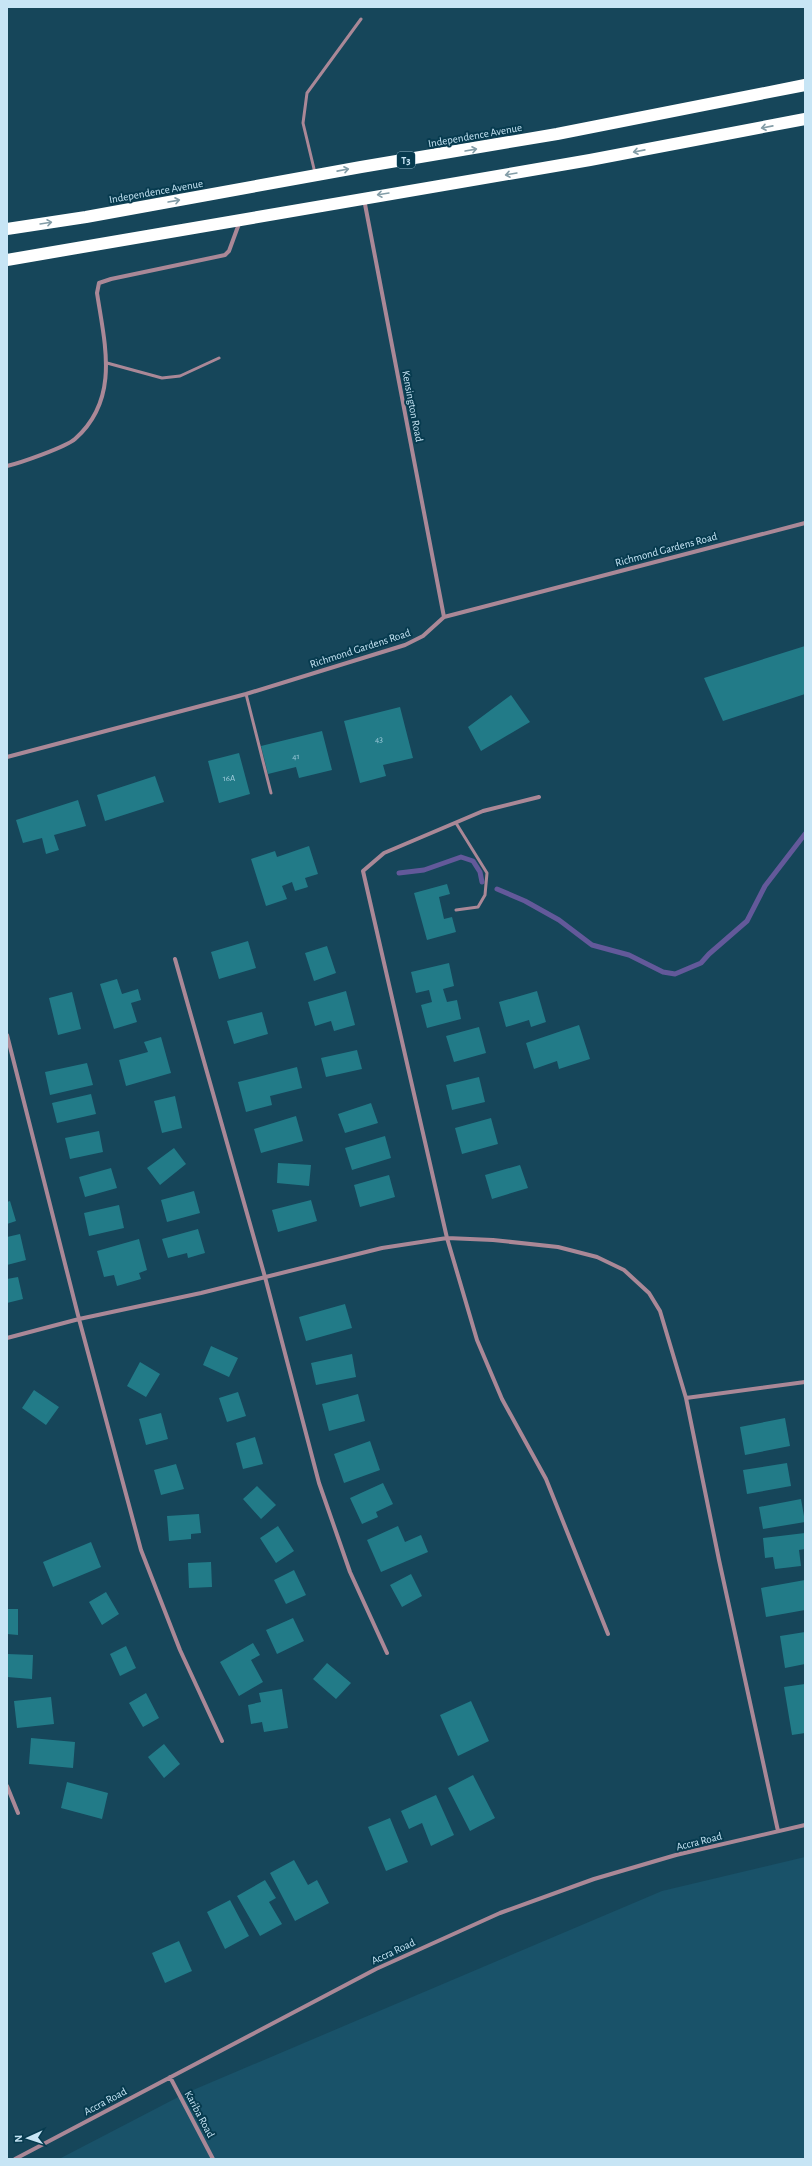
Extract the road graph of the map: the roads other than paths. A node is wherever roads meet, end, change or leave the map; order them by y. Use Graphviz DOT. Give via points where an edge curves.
graph roads {
  1 [pos="361,20"];
  2 [pos="805,85"];
  3 [pos="805,120"];
  4 [pos="315,175"];
  5 [pos="364,197"];
  6 [pos="240,221"];
  7 [pos="7,230"];
  8 [pos="7,260"];
  9 [pos="219,358"];
  10 [pos="108,364"];
  11 [pos="7,466"];
  12 [pos="805,523"];
  13 [pos="444,617"];
  14 [pos="246,694"];
  15 [pos="7,757"];
  16 [pos="271,793"];
  17 [pos="539,797"];
  18 [pos="456,823"];
  19 [pos="456,910"];
  20 [pos="175,959"];
  21 [pos="7,1035"];
  22 [pos="447,1238"];
  23 [pos="265,1277"];
  24 [pos="79,1319"];
  25 [pos="7,1338"];
  26 [pos="805,1382"];
  27 [pos="686,1398"];
  28 [pos="608,1634"];
  29 [pos="387,1653"];
  30 [pos="222,1741"];
  31 [pos="7,1786"];
  32 [pos="18,1814"];
  33 [pos="805,1826"];
  34 [pos="778,1831"];
  35 [pos="170,2077"];
  36 [pos="15,2159"];
  37 [pos="213,2159"];
  1 -- 4 [label="lane" via="307,93 303,123"];
  4 -- 2 [label="highway, Independence Avenue / T3, one-way" via="550,136"];
  3 -- 5 [label="highway, one-way" via="590,160"];
  7 -- 4 [label="highway, Independence Avenue / T3, one-way"];
  5 -- 6 [label="highway"];
  5 -- 13 [label="street, Kensington Road"];
  6 -- 8 [label="highway"];
  6 -- 10 [label="street" via="229,252 225,255 99,283 97,293"];
  9 -- 10 [label="lane" via="180,376 162,378"];
  10 -- 11 [label="street" via="104,395 93,418 74,440"];
  12 -- 13 [label="street, Richmond Gardens Road"];
  13 -- 14 [label="street, Richmond Gardens Road" via="423,636 405,645"];
  14 -- 15 [label="street, Richmond Gardens Road"];
  14 -- 16 [label="lane"];
  17 -- 18 [label="street" via="483,811"];
  18 -- 19 [label="lane" via="487,873 485,895 478,907"];
  18 -- 22 [label="street" via="384,853 363,871"];
  20 -- 23 [label="street"];
  21 -- 24 [label="street"];
  22 -- 23 [label="street" via="382,1248"];
  22 -- 27 [label="street" via="558,1247 597,1257 624,1270 649,1293 660,1311"];
  22 -- 28 [label="street" via="477,1340 502,1399 546,1479"];
  23 -- 24 [label="street"];
  23 -- 29 [label="street" via="319,1483 350,1572"];
  24 -- 25 [label="street"];
  24 -- 30 [label="street" via="141,1550 180,1650"];
  26 -- 27 [label="street"];
  27 -- 34 [label="street"];
  31 -- 32 [label="street"];
  33 -- 34 [label="street, Accra Road"];
  34 -- 35 [label="street, Accra Road" via="676,1855 601,1877 500,1913 376,1969"];
  35 -- 36 [label="street, Accra Road"];
  35 -- 37 [label="street, Kariba Road"];
}
